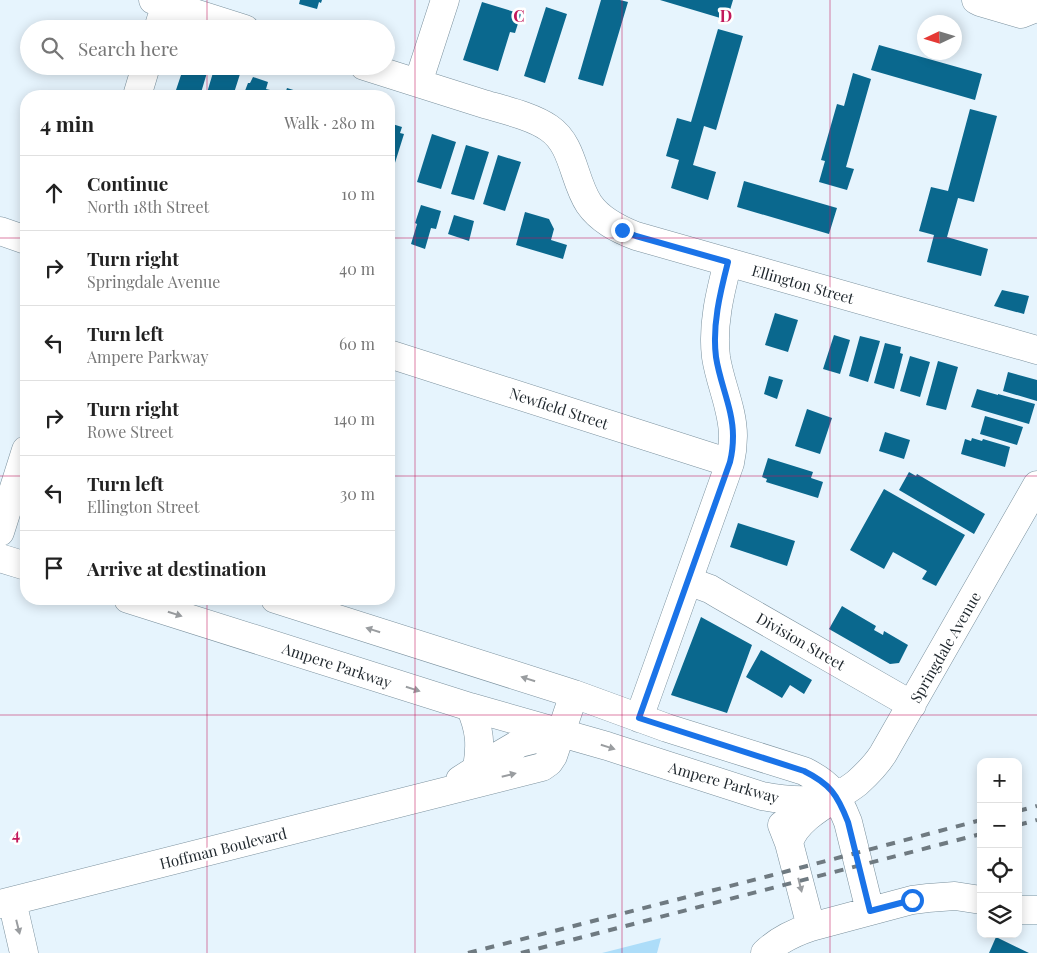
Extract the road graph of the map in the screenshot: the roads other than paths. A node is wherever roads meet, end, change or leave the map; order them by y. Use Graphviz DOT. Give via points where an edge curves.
graph roads {
  1 [pos="445,0"];
  2 [pos="976,0"];
  3 [pos="1037,1"];
  4 [pos="161,8"];
  5 [pos="209,20"];
  6 [pos="143,75"];
  7 [pos="393,75"];
  8 [pos="418,83"];
  9 [pos="139,90"];
  10 [pos="0,231"];
  11 [pos="20,238"];
  12 [pos="728,262"];
  13 [pos="1037,350"];
  14 [pos="395,356"];
  15 [pos="730,462"];
  16 [pos="20,473"];
  17 [pos="1037,485"];
  18 [pos="8,519"];
  19 [pos="0,558"];
  20 [pos="20,564"];
  21 [pos="688,581"];
  22 [pos="147,605"];
  23 [pos="294,605"];
  24 [pos="574,694"];
  25 [pos="912,705"];
  26 [pos="470,707"];
  27 [pos="639,718"];
  28 [pos="561,733"];
  29 [pos="477,768"];
  30 [pos="445,792"];
  31 [pos="762,796"];
  32 [pos="836,797"];
  33 [pos="789,843"];
  34 [pos="977,899"];
  35 [pos="6,903"];
  36 [pos="1022,910"];
  37 [pos="1037,910"];
  38 [pos="870,911"];
  39 [pos="797,939"];
  40 [pos="24,953"];
  41 [pos="765,953"];
  1 -- 8 [label="street"];
  2 -- 3 [label="street" via="1021,14 1031,10"];
  4 -- 5 [label="street"];
  6 -- 9 [label="street"];
  7 -- 8 [label="street, Ellington Street"];
  8 -- 12 [label="street, Ellington Street" via="548,127 565,146 589,204 604,219 636,236"];
  10 -- 11 [label="street"];
  12 -- 13 [label="street, Ellington Street"];
  12 -- 15 [label="street" via="718,303 715,339 718,370 732,419"];
  14 -- 15 [label="street, Newfield Street"];
  15 -- 21 [label="street"];
  16 -- 18 [label="street"];
  17 -- 25 [label="street, Springdale Avenue"];
  19 -- 20 [label="street"];
  21 -- 25 [label="street, Division Street" via="720,595"];
  21 -- 27 [label="street"];
  22 -- 26 [label="street, Ampere Parkway, one-way"];
  24 -- 23 [label="street, one-way"];
  24 -- 27 [label="street"];
  24 -- 28 [label="street, Hoffman Boulevard"];
  25 -- 32 [label="street, Springdale Avenue" via="875,765"];
  26 -- 28 [label="street, Ampere Parkway"];
  26 -- 29 [label="street" via="480,736"];
  27 -- 32 [label="street" via="804,771 821,781"];
  28 -- 29 [label="street, Hoffman Boulevard" via="520,743"];
  30 -- 28 [label="street, Hoffman Boulevard, one-way" via="542,767 553,756"];
  28 -- 31 [label="street, Ampere Parkway, one-way"];
  29 -- 30 [label="street, Hoffman Boulevard"];
  30 -- 35 [label="street, Hoffman Boulevard"];
  31 -- 32 [label="street, Ampere Parkway" via="810,800"];
  31 -- 33 [label="street" via="777,815"];
  32 -- 33 [label="street, Springdale Avenue" via="802,822"];
  32 -- 38 [label="street" via="848,822"];
  33 -- 39 [label="street, one-way"];
  34 -- 38 [label="street" via="942,896"];
  35 -- 40 [label="street, one-way"];
  36 -- 37 [label="street"];
  38 -- 39 [label="street"];
  39 -- 41 [label="street" via="775,944"];
}
